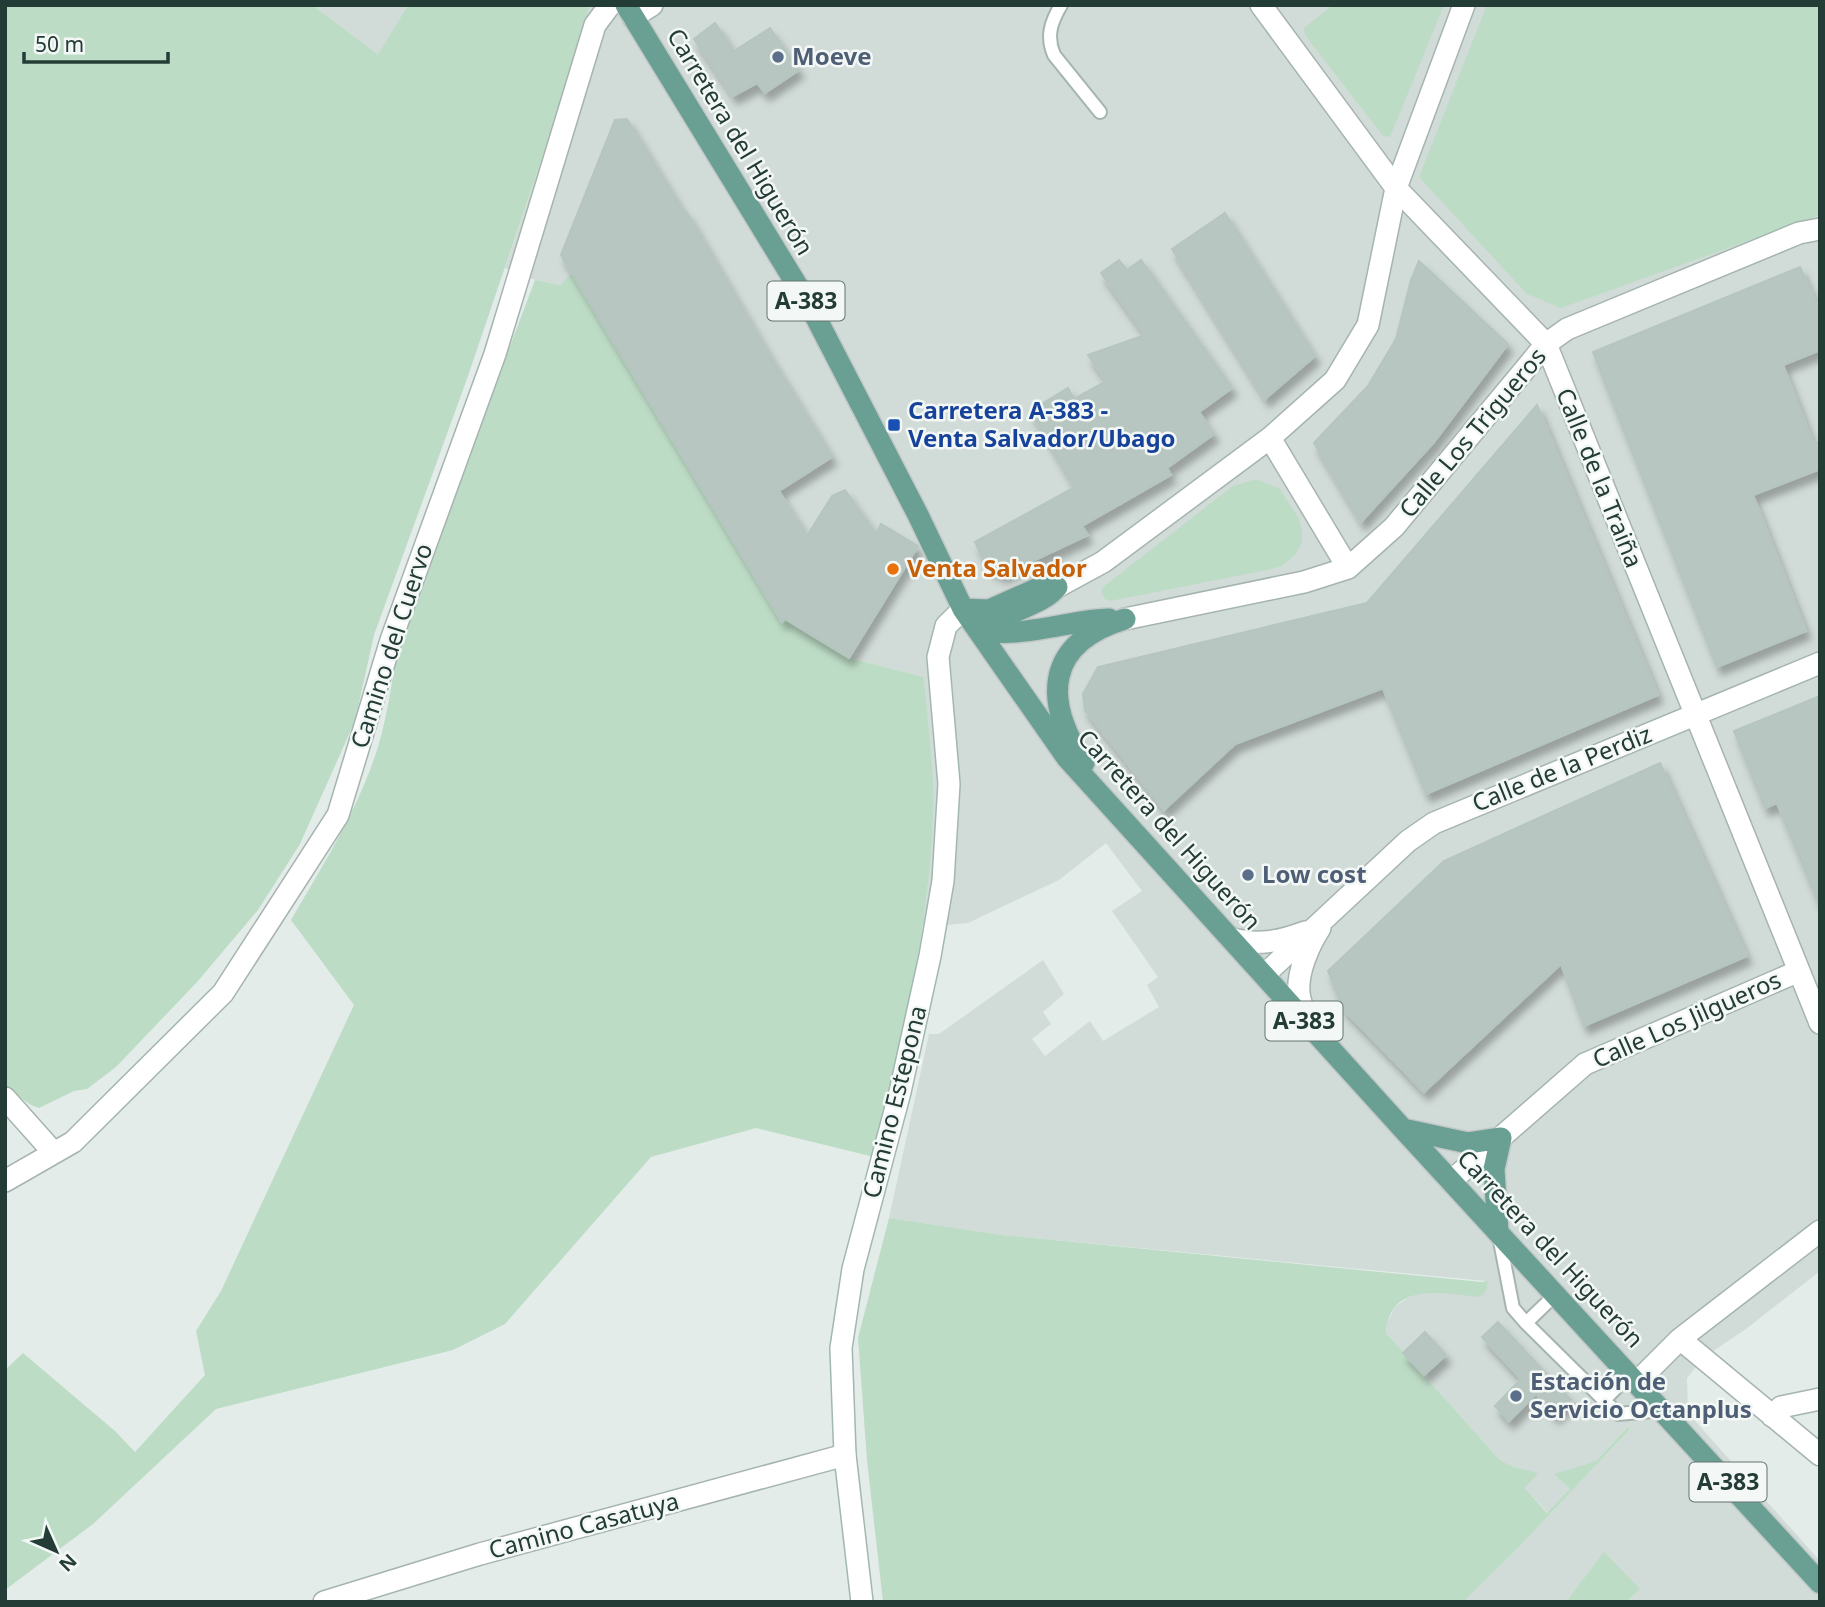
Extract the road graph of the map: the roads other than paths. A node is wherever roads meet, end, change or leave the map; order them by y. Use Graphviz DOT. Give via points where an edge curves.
graph roads {
  1 [pos="610,5"];
  2 [pos="652,5"];
  3 [pos="1061,5"];
  4 [pos="1261,5"];
  5 [pos="1464,5"];
  6 [pos="630,11"];
  7 [pos="1100,112"];
  8 [pos="1396,188"];
  9 [pos="1820,229"];
  10 [pos="1546,344"];
  11 [pos="1270,438"];
  12 [pos="1348,568"];
  13 [pos="1063,585"];
  14 [pos="1125,618"];
  15 [pos="1068,623"];
  16 [pos="978,627"];
  17 [pos="1820,663"];
  18 [pos="1695,714"];
  19 [pos="1118,814"];
  20 [pos="1329,914"];
  21 [pos="1313,929"];
  22 [pos="1230,938"];
  23 [pos="1799,971"];
  24 [pos="1264,975"];
  25 [pos="1820,1023"];
  26 [pos="1311,1028"];
  27 [pos="5,1098"];
  28 [pos="1403,1129"];
  29 [pos="1501,1138"];
  30 [pos="54,1153"];
  31 [pos="5,1181"];
  32 [pos="1451,1181"];
  33 [pos="1820,1231"];
  34 [pos="1498,1232"];
  35 [pos="1556,1294"];
  36 [pos="1526,1323"];
  37 [pos="1680,1339"];
  38 [pos="1633,1378"];
  39 [pos="1820,1399"];
  40 [pos="1603,1401"];
  41 [pos="1663,1410"];
  42 [pos="1772,1416"];
  43 [pos="845,1455"];
  44 [pos="1820,1455"];
  45 [pos="1820,1583"];
  46 [pos="324,1602"];
  47 [pos="862,1602"];
  1 -- 30 [label="street, Camino del Cuervo" via="595,25 495,354 391,640 338,815 223,993 74,1142"];
  2 -- 6 [label="street"];
  3 -- 7 [label="lane" via="1051,23 1051,47"];
  4 -- 8 [label="street, Calle de la Traiña"];
  5 -- 8 [label="street"];
  6 -- 16 [label="main road, Carretera del Higuerón / A-383" via="811,308"];
  8 -- 10 [label="street, Calle de la Traiña"];
  8 -- 11 [label="street" via="1368,326 1335,380"];
  9 -- 10 [label="street, Calle Los Trigueros" via="1799,233 1567,329"];
  10 -- 12 [label="street, Calle Los Trigueros" via="1394,527"];
  10 -- 18 [label="street, Calle de la Traiña"];
  11 -- 12 [label="street"];
  11 -- 13 [label="street" via="1113,555"];
  12 -- 14 [label="street, Calle Los Trigueros" via="1304,582"];
  13 -- 15 [label="main road" via="1050,610"];
  13 -- 16 [label="main road" via="1041,602"];
  13 -- 16 [label="main road" via="1043,586 989,610"];
  14 -- 15 [label="main road"];
  14 -- 19 [label="main road" via="1081,640 1061,667 1057,690 1064,723 1080,756"];
  15 -- 16 [label="main road" via="1007,633"];
  16 -- 19 [label="main road, Carretera del Higuerón / A-383" via="1067,758"];
  16 -- 43 [label="street, Camino Estepona" via="946,626 938,657 949,784 943,881 900,1092 853,1269 841,1349"];
  17 -- 18 [label="street, Calle de la Perdiz"];
  18 -- 20 [label="street, Calle de la Perdiz" via="1434,823"];
  18 -- 23 [label="street, Calle de la Traiña"];
  19 -- 22 [label="main road, Carretera del Higuerón / A-383"];
  20 -- 21 [label="street, Calle de la Perdiz"];
  20 -- 26 [label="street, Calle de la Perdiz" via="1308,951 1299,982 1299,996"];
  21 -- 22 [label="street, Calle de la Perdiz" via="1275,942"];
  21 -- 24 [label="street, Calle de la Perdiz"];
  22 -- 24 [label="main road, Carretera del Higuerón / A-383"];
  23 -- 25 [label="street, Calle de la Traiña"];
  23 -- 29 [label="street, Calle Los Jilgueros" via="1585,1064"];
  24 -- 26 [label="main road, Carretera del Higuerón / A-383"];
  26 -- 28 [label="main road, Carretera del Higuerón / A-383"];
  27 -- 30 [label="street"];
  28 -- 29 [label="main road" via="1468,1143"];
  28 -- 32 [label="main road, Carretera del Higuerón / A-383"];
  29 -- 32 [label="street, Calle Los Jilgueros"];
  29 -- 34 [label="main road" via="1494,1169"];
  30 -- 31 [label="street, Camino del Cuervo"];
  32 -- 34 [label="main road, Carretera del Higuerón / A-383"];
  33 -- 37 [label="street"];
  34 -- 35 [label="main road, Carretera del Higuerón / A-383"];
  34 -- 36 [label="lane" via="1513,1308"];
  35 -- 36 [label="lane"];
  35 -- 38 [label="main road, Carretera del Higuerón / A-383"];
  36 -- 40 [label="lane"];
  37 -- 38 [label="street"];
  37 -- 42 [label="street"];
  38 -- 40 [label="lane"];
  38 -- 41 [label="main road, Carretera del Higuerón / A-383"];
  39 -- 42 [label="street" via="1781,1407"];
  40 -- 41 [label="lane" via="1618,1414"];
  41 -- 45 [label="main road, Carretera del Higuerón / A-383"];
  42 -- 44 [label="street"];
  43 -- 46 [label="street, Camino Casatuya" via="480,1554"];
  43 -- 47 [label="street, Camino Estepona"];
}
